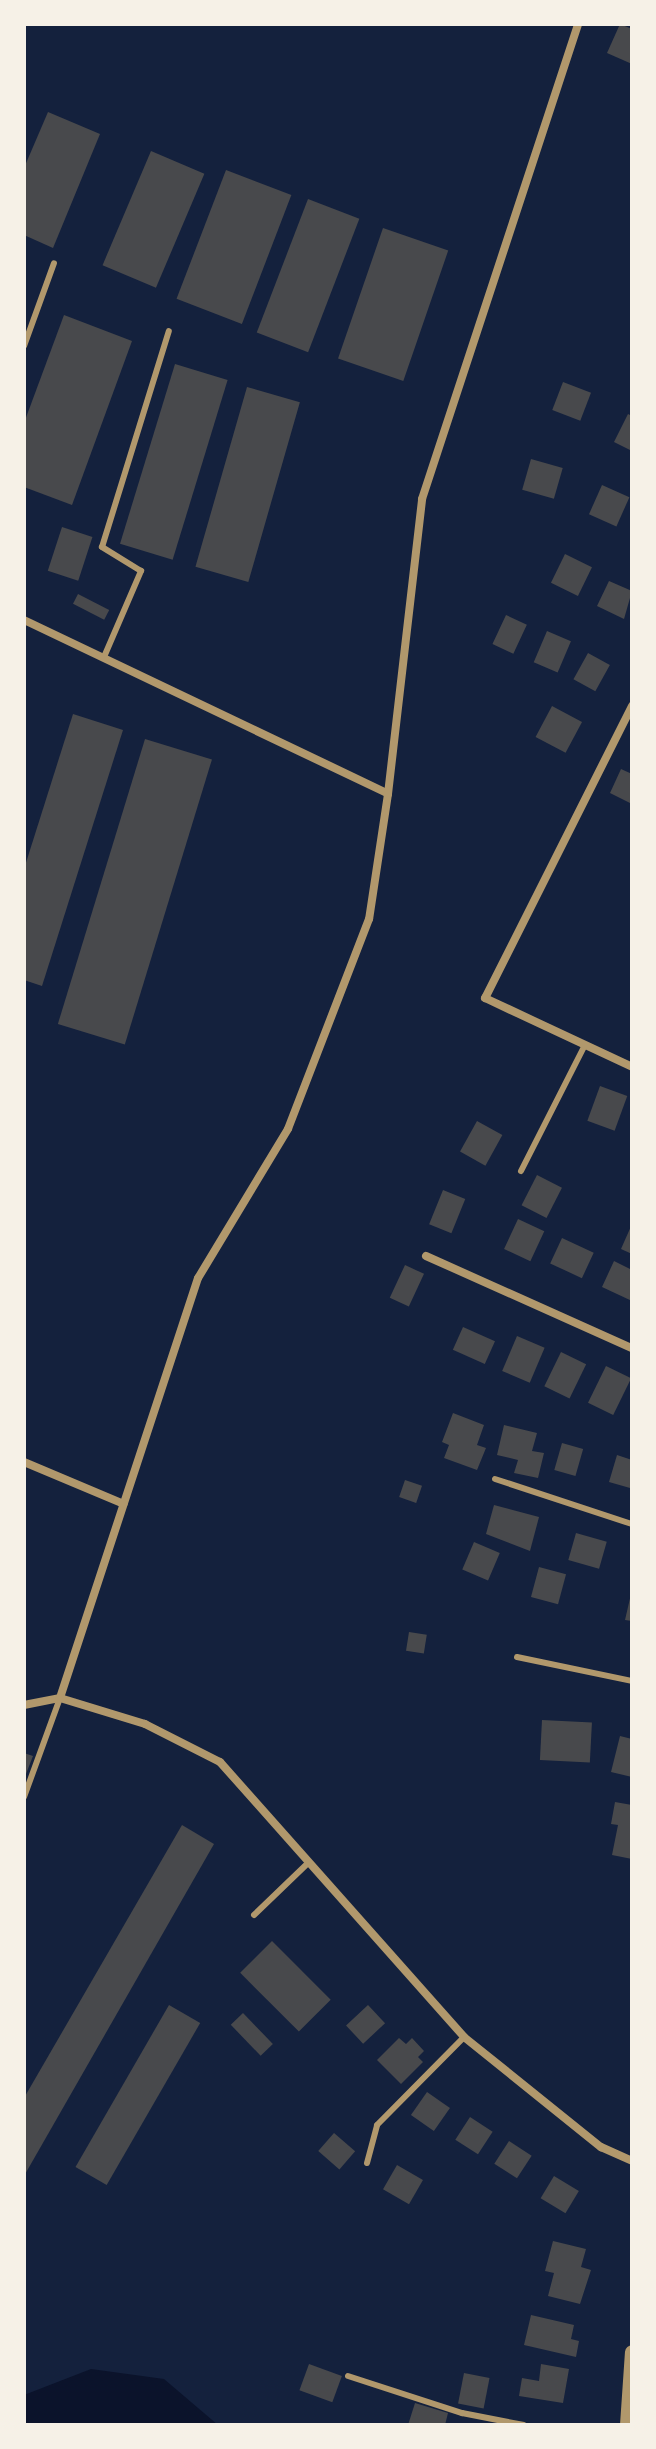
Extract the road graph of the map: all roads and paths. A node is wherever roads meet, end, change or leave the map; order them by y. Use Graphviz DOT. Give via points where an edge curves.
graph roads {
  1 [pos="578,24"];
  2 [pos="54,263"];
  3 [pos="169,331"];
  4 [pos="24,346"];
  5 [pos="24,620"];
  6 [pos="104,657"];
  7 [pos="632,706"];
  8 [pos="388,794"];
  9 [pos="585,1045"];
  10 [pos="632,1067"];
  11 [pos="521,1171"];
  12 [pos="426,1256"];
  13 [pos="632,1348"];
  14 [pos="24,1462"];
  15 [pos="495,1479"];
  16 [pos="124,1504"];
  17 [pos="632,1524"];
  18 [pos="517,1657"];
  19 [pos="632,1681"];
  20 [pos="60,1698"];
  21 [pos="24,1705"];
  22 [pos="24,1797"];
  23 [pos="308,1863"];
  24 [pos="254,1915"];
  25 [pos="464,2037"];
  26 [pos="632,2161"];
  27 [pos="367,2163"];
  28 [pos="631,2362"];
  29 [pos="348,2376"];
  30 [pos="524,2425"];
  31 [pos="627,2425"];
  1 -- 8 [label="street" via="422,499"];
  2 -- 4 [label="lane"];
  3 -- 6 [label="lane" via="102,547 141,571"];
  5 -- 6 [label="street"];
  6 -- 8 [label="street"];
  7 -- 9 [label="street" via="485,998"];
  8 -- 16 [label="street" via="369,919 288,1129 198,1278"];
  9 -- 10 [label="street"];
  9 -- 11 [label="lane"];
  12 -- 13 [label="street"];
  14 -- 16 [label="street"];
  15 -- 17 [label="lane"];
  16 -- 20 [label="street"];
  18 -- 19 [label="lane"];
  20 -- 21 [label="street"];
  20 -- 22 [label="lane"];
  20 -- 23 [label="street" via="145,1724 220,1762"];
  23 -- 24 [label="lane"];
  23 -- 25 [label="street"];
  25 -- 26 [label="street" via="601,2147"];
  25 -- 27 [label="lane" via="377,2125"];
  28 -- 31 [label="street"];
  29 -- 30 [label="lane" via="462,2413"];
}
